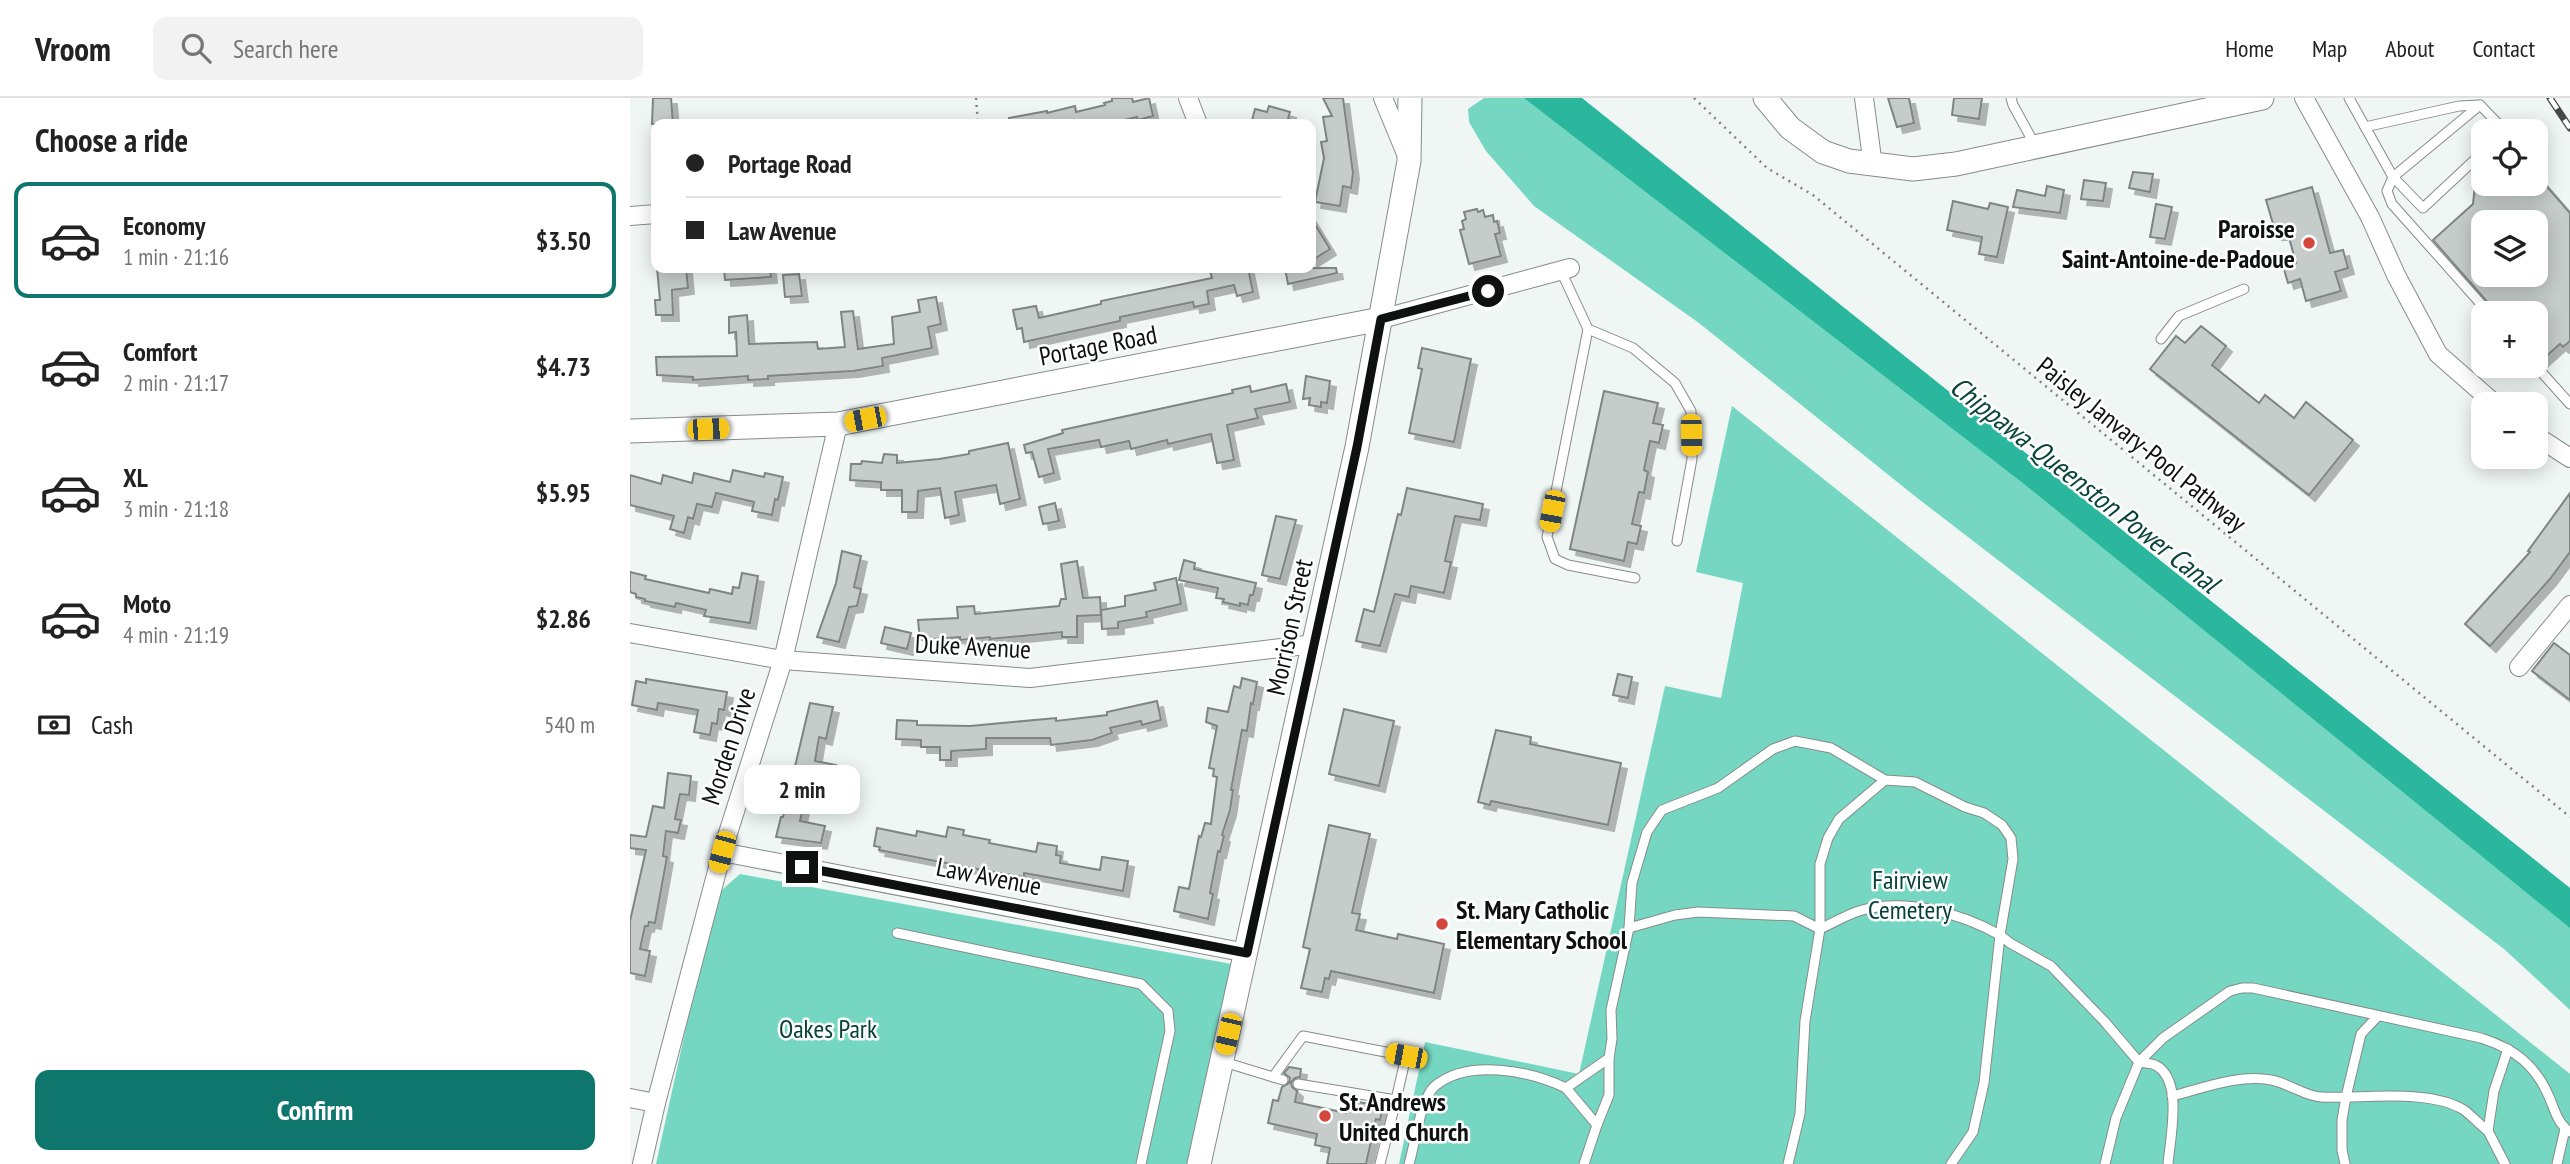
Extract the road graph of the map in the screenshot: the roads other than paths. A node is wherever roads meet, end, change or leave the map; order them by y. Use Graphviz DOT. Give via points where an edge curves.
graph roads {
  1 [pos="1188,98"];
  2 [pos="1383,98"];
  3 [pos="1410,98"];
  4 [pos="1765,98"];
  5 [pos="1864,98"];
  6 [pos="2011,98"];
  7 [pos="2262,98"];
  8 [pos="2304,98"];
  9 [pos="2349,98"];
  10 [pos="2480,105"];
  11 [pos="1196,119"];
  12 [pos="2493,119"];
  13 [pos="2365,127"];
  14 [pos="2035,145"];
  15 [pos="1409,161"];
  16 [pos="2471,163"];
  17 [pos="1873,166"];
  18 [pos="2393,177"];
  19 [pos="651,214"];
  20 [pos="630,216"];
  21 [pos="1566,270"];
  22 [pos="2244,289"];
  23 [pos="2478,301"];
  24 [pos="1381,319"];
  25 [pos="1588,329"];
  26 [pos="2161,339"];
  27 [pos="2547,378"];
  28 [pos="2481,392"];
  29 [pos="2570,404"];
  30 [pos="838,424"];
  31 [pos="630,431"];
  32 [pos="2548,444"];
  33 [pos="2570,458"];
  34 [pos="1677,541"];
  35 [pos="1635,578"];
  36 [pos="2570,605"];
  37 [pos="2564,624"];
  38 [pos="630,633"];
  39 [pos="1314,644"];
  40 [pos="783,660"];
  41 [pos="2519,667"];
  42 [pos="1885,780"];
  43 [pos="722,852"];
  44 [pos="1629,928"];
  45 [pos="1820,929"];
  46 [pos="897,933"];
  47 [pos="2000,935"];
  48 [pos="1247,953"];
  49 [pos="2378,1016"];
  50 [pos="2508,1049"];
  51 [pos="1609,1058"];
  52 [pos="1222,1062"];
  53 [pos="2138,1062"];
  54 [pos="1273,1077"];
  55 [pos="1283,1080"];
  56 [pos="1298,1084"];
  57 [pos="1566,1088"];
  58 [pos="2172,1096"];
  59 [pos="2346,1097"];
  60 [pos="630,1098"];
  61 [pos="1396,1100"];
  62 [pos="656,1103"];
  63 [pos="1597,1125"];
  64 [pos="2568,1130"];
  65 [pos="2488,1131"];
  66 [pos="642,1164"];
  67 [pos="1141,1164"];
  68 [pos="1199,1164"];
  69 [pos="1380,1164"];
  70 [pos="1409,1164"];
  71 [pos="1584,1164"];
  72 [pos="1788,1164"];
  73 [pos="1951,1164"];
  74 [pos="2105,1164"];
  75 [pos="2168,1164"];
  76 [pos="2345,1164"];
  77 [pos="2505,1164"];
  78 [pos="2557,1164"];
  1 -- 11 [label="street"];
  2 -- 15 [label="street"];
  3 -- 15 [label="street, Morrison Street"];
  4 -- 17 [label="street" via="1790,128 1824,152"];
  5 -- 17 [label="street"];
  6 -- 14 [label="lane"];
  7 -- 14 [label="street"];
  8 -- 28 [label="street" via="2438,354"];
  9 -- 13 [label="lane"];
  10 -- 12 [label="lane"];
  10 -- 13 [label="lane"];
  10 -- 18 [label="lane"];
  13 -- 18 [label="lane"];
  14 -- 17 [label="street" via="1956,164 1913,169"];
  15 -- 24 [label="street, Morrison Street"];
  16 -- 18 [label="lane" via="2423,208"];
  18 -- 23 [label="lane" via="2387,191 2392,204"];
  19 -- 20 [label="street"];
  21 -- 24 [label="street, Portage Road"];
  21 -- 25 [label="lane"];
  22 -- 26 [label="lane" via="2179,316"];
  24 -- 30 [label="street, Portage Road"];
  24 -- 39 [label="street, Morrison Street"];
  25 -- 34 [label="lane" via="1633,348 1675,383 1691,411 1692,459"];
  25 -- 35 [label="lane" via="1547,537 1555,559"];
  27 -- 29 [label="lane"];
  30 -- 31 [label="street, Portage Road"];
  30 -- 40 [label="street, Morden Drive"];
  32 -- 33 [label="street"];
  36 -- 37 [label="street"];
  37 -- 41 [label="street"];
  38 -- 40 [label="street, Duke Avenue"];
  39 -- 40 [label="street, Duke Avenue" via="1030,678"];
  39 -- 48 [label="street, Morrison Street"];
  40 -- 43 [label="street, Morden Drive"];
  42 -- 44 [label="lane" via="1831,748 1794,741 1718,788 1662,810 1647,832 1638,859"];
  42 -- 45 [label="lane" via="1839,819 1828,838 1820,864"];
  42 -- 47 [label="lane" via="1915,782 1984,813 2011,838 2013,859"];
  43 -- 48 [label="street, Law Avenue"];
  43 -- 62 [label="street, Morden Drive"];
  44 -- 45 [label="lane" via="1698,912 1794,916"];
  44 -- 51 [label="lane" via="1611,1010"];
  45 -- 47 [label="lane" via="1860,911 1895,906 1953,914"];
  45 -- 72 [label="lane" via="1805,1021 1800,1114"];
  46 -- 67 [label="lane" via="1142,984 1168,1011 1170,1031"];
  47 -- 53 [label="lane" via="2051,966"];
  47 -- 73 [label="lane" via="1984,1083 1973,1132"];
  48 -- 52 [label="street, Morrison Street"];
  49 -- 50 [label="lane" via="2481,1038"];
  49 -- 53 [label="lane" via="2242,988 2230,991 2163,1038"];
  49 -- 59 [label="lane" via="2361,1034"];
  50 -- 64 [label="lane" via="2540,1076 2557,1118"];
  50 -- 65 [label="lane" via="2494,1091"];
  51 -- 57 [label="lane"];
  51 -- 63 [label="lane" via="1609,1095"];
  52 -- 54 [label="lane"];
  52 -- 68 [label="street, Morrison Street"];
  53 -- 58 [label="lane" via="2156,1066 2168,1078"];
  53 -- 74 [label="lane" via="2116,1118"];
  54 -- 55 [label="lane"];
  54 -- 61 [label="lane" via="1303,1036 1406,1056"];
  56 -- 61 [label="lane"];
  57 -- 63 [label="lane"];
  57 -- 70 [label="lane" via="1530,1074 1490,1069 1462,1073 1433,1087 1420,1116"];
  58 -- 59 [label="lane" via="2246,1078 2294,1086 2317,1097"];
  58 -- 75 [label="lane"];
  59 -- 65 [label="lane" via="2406,1096 2435,1101 2462,1109"];
  59 -- 76 [label="lane" via="2342,1120"];
  60 -- 62 [label="street"];
  61 -- 69 [label="lane"];
  62 -- 66 [label="street, Morden Drive"];
  63 -- 71 [label="lane"];
  64 -- 78 [label="lane"];
  65 -- 77 [label="lane"];
}
